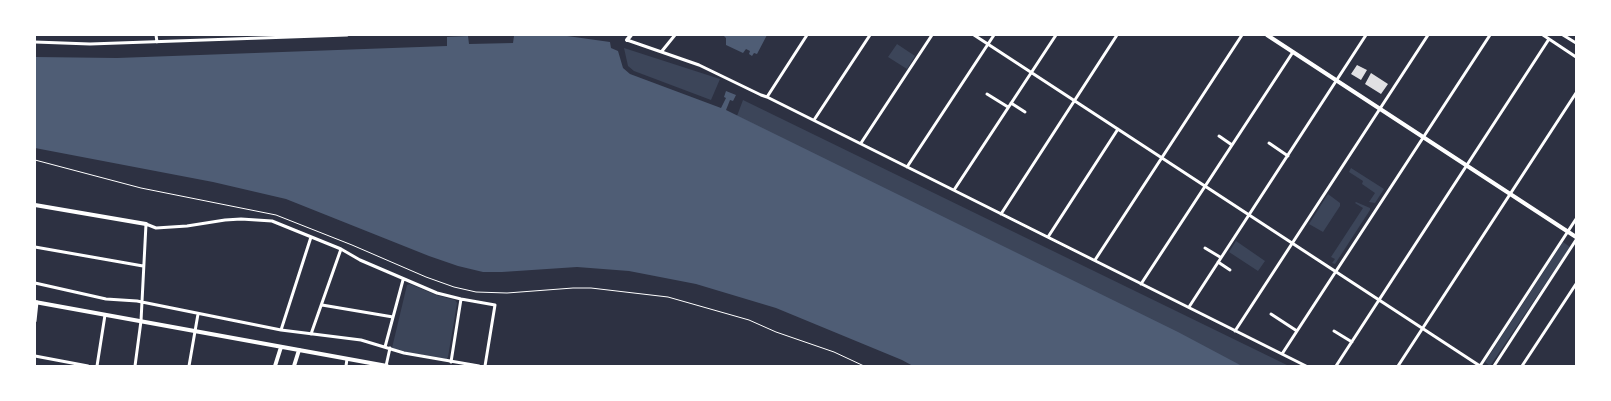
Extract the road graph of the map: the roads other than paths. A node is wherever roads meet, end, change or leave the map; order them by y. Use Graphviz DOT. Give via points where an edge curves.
graph roads {
  1 [pos="156,35"];
  2 [pos="347,35"];
  3 [pos="631,35"];
  4 [pos="675,35"];
  5 [pos="808,35"];
  6 [pos="870,35"];
  7 [pos="932,35"];
  8 [pos="974,35"];
  9 [pos="994,35"];
  10 [pos="1056,35"];
  11 [pos="1117,35"];
  12 [pos="1242,35"];
  13 [pos="1267,35"];
  14 [pos="1366,35"];
  15 [pos="1428,35"];
  16 [pos="1490,35"];
  17 [pos="1543,35"];
  18 [pos="1563,35"];
  19 [pos="246,37"];
  20 [pos="1550,39"];
  21 [pos="627,40"];
  22 [pos="35,42"];
  23 [pos="157,42"];
  24 [pos="1576,43"];
  25 [pos="988,44"];
  26 [pos="662,51"];
  27 [pos="1293,52"];
  28 [pos="1576,57"];
  29 [pos="1031,73"];
  30 [pos="1336,80"];
  31 [pos="1576,93"];
  32 [pos="987,94"];
  33 [pos="768,97"];
  34 [pos="1075,101"];
  35 [pos="1011,103"];
  36 [pos="1008,107"];
  37 [pos="1380,109"];
  38 [pos="1025,112"];
  39 [pos="814,120"];
  40 [pos="1118,130"];
  41 [pos="1219,136"];
  42 [pos="1423,137"];
  43 [pos="861,143"];
  44 [pos="1269,143"];
  45 [pos="1232,145"];
  46 [pos="1288,156"];
  47 [pos="1162,158"];
  48 [pos="1467,166"];
  49 [pos="907,167"];
  50 [pos="1206,186"];
  51 [pos="954,190"];
  52 [pos="1510,194"];
  53 [pos="36,205"];
  54 [pos="35,212"];
  55 [pos="1001,214"];
  56 [pos="1249,215"];
  57 [pos="1576,219"];
  58 [pos="146,224"];
  59 [pos="1568,232"];
  60 [pos="311,237"];
  61 [pos="1048,237"];
  62 [pos="1576,239"];
  63 [pos="1292,243"];
  64 [pos="35,247"];
  65 [pos="1205,248"];
  66 [pos="341,249"];
  67 [pos="1220,258"];
  68 [pos="1095,260"];
  69 [pos="1218,262"];
  70 [pos="143,266"];
  71 [pos="1230,270"];
  72 [pos="1336,272"];
  73 [pos="403,280"];
  74 [pos="35,283"];
  75 [pos="1141,284"];
  76 [pos="1576,284"];
  77 [pos="461,299"];
  78 [pos="1379,301"];
  79 [pos="36,302"];
  80 [pos="141,302"];
  81 [pos="322,305"];
  82 [pos="1189,307"];
  83 [pos="198,314"];
  84 [pos="1271,314"];
  85 [pos="105,315"];
  86 [pos="393,317"];
  87 [pos="35,321"];
  88 [pos="141,321"];
  89 [pos="1423,329"];
  90 [pos="280,330"];
  91 [pos="1334,330"];
  92 [pos="195,331"];
  93 [pos="1235,331"];
  94 [pos="1297,331"];
  95 [pos="311,334"];
  96 [pos="1352,342"];
  97 [pos="385,346"];
  98 [pos="281,347"];
  99 [pos="390,348"];
  100 [pos="299,350"];
  101 [pos="1282,354"];
  102 [pos="35,356"];
  103 [pos="348,359"];
  104 [pos="451,362"];
  105 [pos="1473,364"];
  106 [pos="88,366"];
  107 [pos="97,366"];
  108 [pos="135,366"];
  109 [pos="190,366"];
  110 [pos="275,366"];
  111 [pos="294,366"];
  112 [pos="346,366"];
  113 [pos="387,366"];
  114 [pos="480,366"];
  115 [pos="485,366"];
  116 [pos="1306,366"];
  117 [pos="1336,366"];
  118 [pos="1398,366"];
  119 [pos="1480,366"];
  120 [pos="1494,366"];
  121 [pos="1522,366"];
  1 -- 23 [label="street"];
  2 -- 19 [label="street"];
  3 -- 21 [label="street"];
  4 -- 26 [label="street"];
  5 -- 33 [label="street"];
  6 -- 39 [label="street"];
  7 -- 43 [label="street"];
  8 -- 25 [label="street"];
  9 -- 25 [label="street"];
  10 -- 29 [label="street"];
  11 -- 34 [label="street"];
  12 -- 47 [label="street"];
  13 -- 27 [label="street"];
  14 -- 30 [label="street"];
  15 -- 37 [label="street"];
  16 -- 42 [label="street"];
  17 -- 20 [label="street"];
  18 -- 24 [label="street"];
  19 -- 23 [label="street"];
  20 -- 28 [label="street"];
  20 -- 48 [label="street"];
  21 -- 26 [label="street"];
  22 -- 23 [label="street"];
  25 -- 29 [label="street"];
  25 -- 49 [label="street"];
  26 -- 33 [label="street"];
  27 -- 30 [label="street"];
  27 -- 45 [label="street"];
  29 -- 34 [label="street"];
  29 -- 35 [label="street"];
  30 -- 37 [label="street"];
  30 -- 46 [label="street"];
  31 -- 52 [label="street"];
  32 -- 36 [label="street"];
  33 -- 39 [label="street"];
  34 -- 40 [label="street"];
  34 -- 55 [label="street"];
  35 -- 36 [label="street"];
  35 -- 38 [label="street"];
  36 -- 51 [label="street"];
  37 -- 42 [label="street"];
  37 -- 63 [label="street"];
  39 -- 43 [label="street"];
  40 -- 47 [label="street"];
  40 -- 61 [label="street"];
  41 -- 45 [label="street"];
  42 -- 48 [label="street"];
  42 -- 72 [label="street"];
  43 -- 49 [label="street"];
  44 -- 46 [label="street"];
  45 -- 50 [label="street"];
  46 -- 56 [label="street"];
  47 -- 50 [label="street"];
  47 -- 68 [label="street"];
  48 -- 52 [label="street"];
  48 -- 78 [label="street"];
  49 -- 51 [label="street"];
  50 -- 56 [label="street"];
  50 -- 75 [label="street"];
  51 -- 55 [label="street"];
  52 -- 59 [label="street"];
  52 -- 89 [label="street"];
  53 -- 54 [label="street"];
  53 -- 58 [label="street"];
  55 -- 61 [label="street"];
  56 -- 63 [label="street"];
  56 -- 67 [label="street"];
  57 -- 59 [label="street"];
  58 -- 60 [label="street" via="156,228 258,219 272,221"];
  58 -- 70 [label="street"];
  59 -- 62 [label="street"];
  59 -- 119 [label="street"];
  60 -- 66 [label="street"];
  60 -- 90 [label="street"];
  61 -- 68 [label="street"];
  62 -- 120 [label="street"];
  63 -- 72 [label="street"];
  63 -- 93 [label="street"];
  64 -- 70 [label="street"];
  65 -- 67 [label="street"];
  66 -- 73 [label="street"];
  66 -- 81 [label="street"];
  67 -- 69 [label="street"];
  68 -- 75 [label="street"];
  69 -- 71 [label="street"];
  69 -- 82 [label="street"];
  70 -- 80 [label="street"];
  72 -- 78 [label="street"];
  72 -- 94 [label="street"];
  73 -- 77 [label="street"];
  73 -- 86 [label="street"];
  74 -- 80 [label="street" via="106,299"];
  75 -- 82 [label="street"];
  76 -- 121 [label="street"];
  77 -- 104 [label="street"];
  77 -- 115 [label="street" via="495,305"];
  78 -- 89 [label="street"];
  78 -- 96 [label="street"];
  79 -- 85 [label="street"];
  79 -- 87 [label="street"];
  80 -- 83 [label="street"];
  80 -- 88 [label="street"];
  81 -- 86 [label="street"];
  81 -- 95 [label="street"];
  82 -- 93 [label="street"];
  83 -- 90 [label="street"];
  83 -- 92 [label="street"];
  84 -- 94 [label="street"];
  85 -- 88 [label="street"];
  85 -- 107 [label="street"];
  86 -- 97 [label="street"];
  88 -- 92 [label="street"];
  88 -- 108 [label="street"];
  89 -- 105 [label="street"];
  89 -- 118 [label="street"];
  90 -- 95 [label="street"];
  91 -- 96 [label="street"];
  92 -- 98 [label="street"];
  92 -- 109 [label="street"];
  93 -- 101 [label="street"];
  94 -- 101 [label="street"];
  95 -- 97 [label="street"];
  96 -- 117 [label="street"];
  97 -- 99 [label="street"];
  98 -- 100 [label="street"];
  98 -- 110 [label="street"];
  99 -- 104 [label="street"];
  99 -- 113 [label="street"];
  100 -- 103 [label="street"];
  100 -- 111 [label="street"];
  101 -- 116 [label="street"];
  102 -- 106 [label="street"];
  103 -- 112 [label="street"];
  103 -- 113 [label="street"];
  104 -- 114 [label="street"];
  105 -- 119 [label="street"];
}
